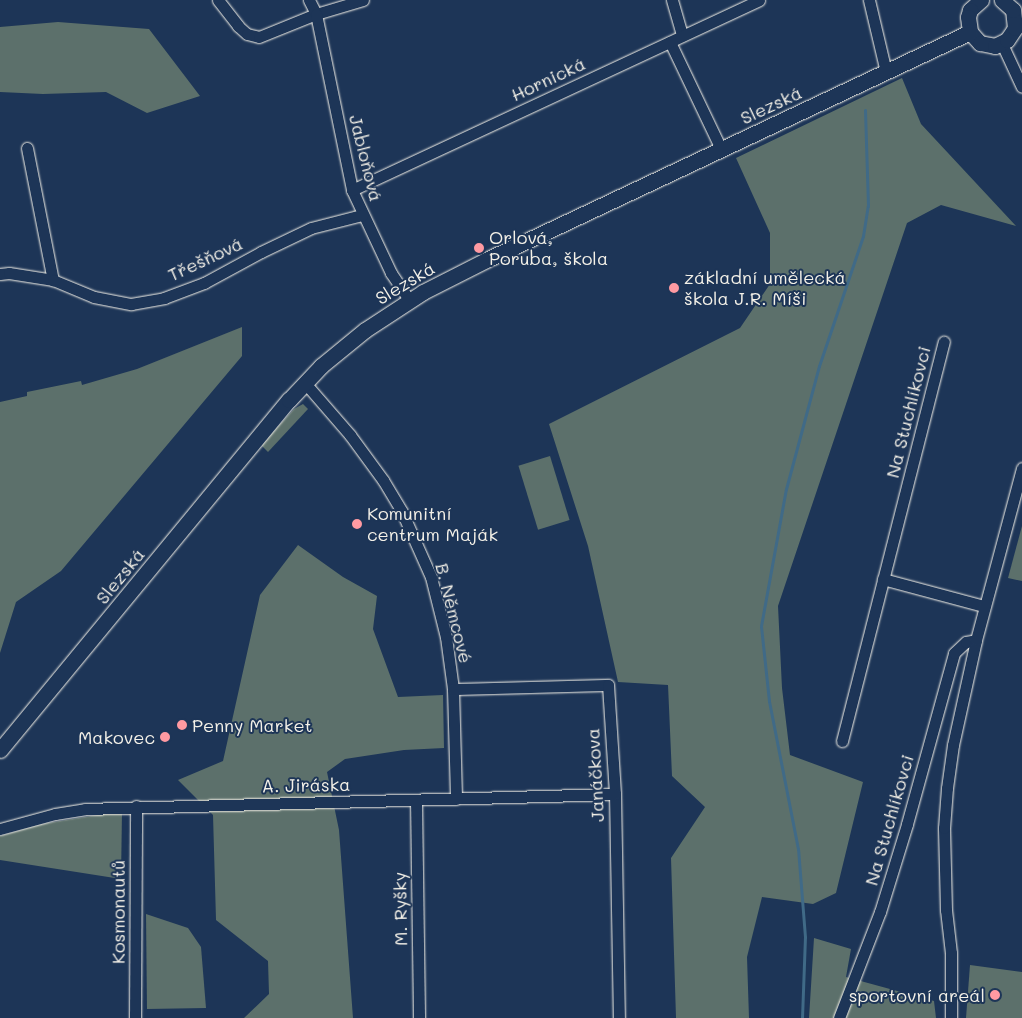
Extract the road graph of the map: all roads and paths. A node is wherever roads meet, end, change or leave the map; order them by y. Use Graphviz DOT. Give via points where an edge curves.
graph roads {
  1 [pos="218,0"];
  2 [pos="309,0"];
  3 [pos="363,0"];
  4 [pos="672,0"];
  5 [pos="759,0"];
  6 [pos="869,0"];
  7 [pos="981,0"];
  8 [pos="1010,1"];
  9 [pos="316,14"];
  10 [pos="1019,19"];
  11 [pos="970,32"];
  12 [pos="682,36"];
  13 [pos="670,42"];
  14 [pos="1002,44"];
  15 [pos="886,72"];
  16 [pos="1022,87"];
  17 [pos="27,148"];
  18 [pos="721,149"];
  19 [pos="352,190"];
  20 [pos="362,215"];
  21 [pos="0,274"];
  22 [pos="53,280"];
  23 [pos="409,300"];
  24 [pos="944,342"];
  25 [pos="305,383"];
  26 [pos="1022,468"];
  27 [pos="883,579"];
  28 [pos="984,606"];
  29 [pos="976,640"];
  30 [pos="454,689"];
  31 [pos="842,741"];
  32 [pos="0,750"];
  33 [pos="615,794"];
  34 [pos="456,799"];
  35 [pos="416,800"];
  36 [pos="136,806"];
  37 [pos="0,829"];
  38 [pos="135,1018"];
  39 [pos="418,1018"];
  40 [pos="619,1018"];
  41 [pos="839,1018"];
  42 [pos="951,1018"];
  1 -- 9 [label="street" via="238,26 248,34 260,36"];
  2 -- 9 [label="street, Jabloňová"];
  3 -- 9 [label="street"];
  4 -- 12 [label="street"];
  5 -- 12 [label="street, Hornická"];
  6 -- 15 [label="street"];
  7 -- 11 [label="street" via="970,10"];
  8 -- 10 [label="street"];
  9 -- 19 [label="street, Jabloňová"];
  10 -- 14 [label="street" via="1012,35"];
  11 -- 14 [label="street" via="987,46"];
  11 -- 15 [label="street, Slezská"];
  12 -- 13 [label="street, Hornická"];
  13 -- 18 [label="street"];
  13 -- 19 [label="street, Hornická"];
  14 -- 16 [label="street"];
  15 -- 18 [label="street, Slezská"];
  17 -- 22 [label="street"];
  18 -- 23 [label="street, Slezská"];
  19 -- 20 [label="street, Jabloňová"];
  20 -- 22 [label="street, Třešňová" via="311,228 204,282 164,298 131,304 94,297"];
  20 -- 23 [label="street, Jabloňová" via="391,273"];
  21 -- 22 [label="street, Třešňová"];
  23 -- 25 [label="street, Slezská" via="348,344"];
  24 -- 27 [label="street, Na Stuchlíkovci"];
  25 -- 30 [label="street, B. Němcové" via="350,435 402,512 431,577 446,637"];
  25 -- 32 [label="street, Slezská" via="243,453"];
  26 -- 28 [label="street"];
  27 -- 28 [label="street"];
  27 -- 31 [label="street, Na Stuchlíkovci"];
  28 -- 29 [label="street"];
  29 -- 41 [label="street, Na Stuchlíkovci" via="966,642 954,653 880,912"];
  29 -- 42 [label="street" via="953,745 944,820"];
  30 -- 33 [label="street, Janáčkova" via="608,685"];
  30 -- 34 [label="street, B. Němcové"];
  33 -- 34 [label="street, A. Jiráska"];
  33 -- 40 [label="street, Janáčkova"];
  34 -- 35 [label="street, A. Jiráska"];
  35 -- 36 [label="street, A. Jiráska"];
  35 -- 39 [label="street, M. Ryšky"];
  36 -- 37 [label="street, A. Jiráska" via="55,814"];
  36 -- 38 [label="street, Kosmonautů"];
}
